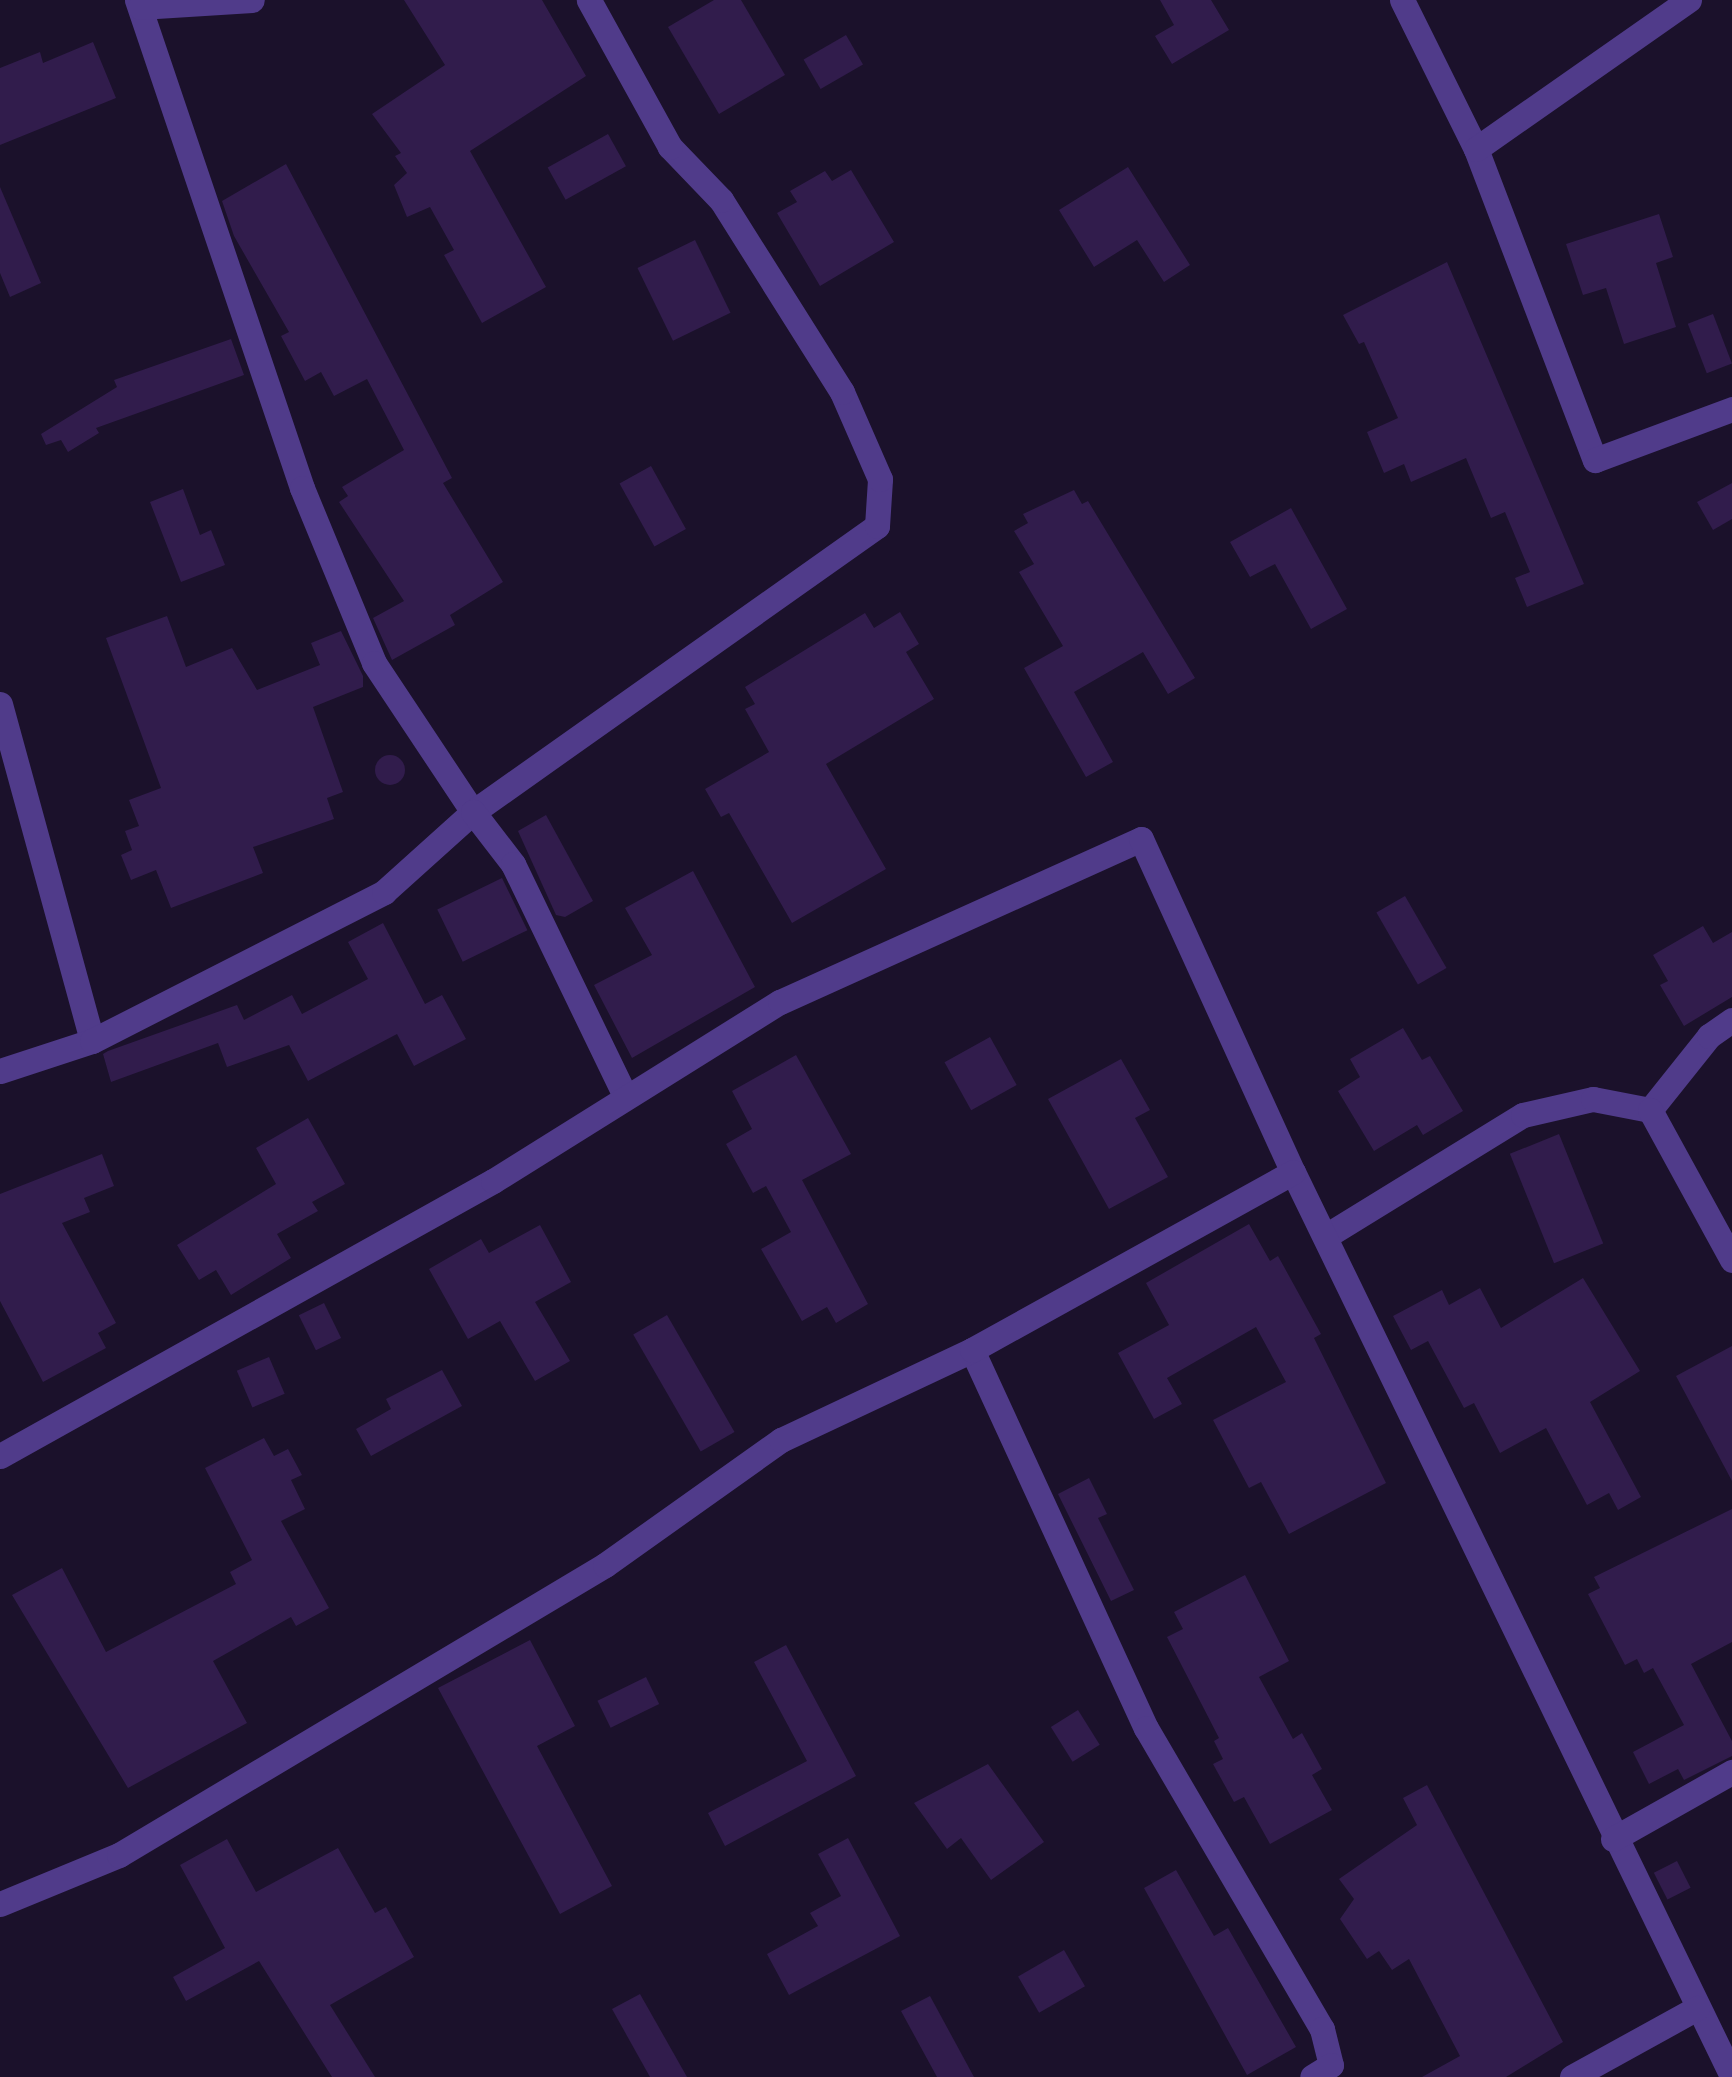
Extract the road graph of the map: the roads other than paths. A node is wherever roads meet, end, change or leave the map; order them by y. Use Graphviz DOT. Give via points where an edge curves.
graph roads {
  1 [pos="252,0"];
  2 [pos="590,0"];
  3 [pos="1402,0"];
  4 [pos="1689,0"];
  5 [pos="138,4"];
  6 [pos="1476,149"];
  7 [pos="1732,409"];
  8 [pos="0,704"];
  9 [pos="472,812"];
  10 [pos="1732,1020"];
  11 [pos="92,1041"];
  12 [pos="0,1071"];
  13 [pos="626,1096"];
  14 [pos="1650,1110"];
  15 [pos="1293,1172"];
  16 [pos="1326,1236"];
  17 [pos="1732,1260"];
  18 [pos="972,1350"];
  19 [pos="0,1456"];
  20 [pos="1732,1772"];
  21 [pos="1612,1840"];
  22 [pos="0,1904"];
  23 [pos="1698,2008"];
  24 [pos="1330,2073"];
  25 [pos="1732,2076"];
  26 [pos="1572,2077"];
  1 -- 5 [label="street"];
  2 -- 9 [label="street" via="670,147 721,200 842,392 880,479 876,526"];
  3 -- 6 [label="street"];
  4 -- 6 [label="street"];
  5 -- 9 [label="street" via="302,488 366,646"];
  6 -- 7 [label="street" via="1596,460"];
  8 -- 11 [label="street"];
  9 -- 11 [label="street" via="384,892"];
  9 -- 13 [label="street" via="512,864"];
  10 -- 14 [label="street" via="1709,1036"];
  11 -- 12 [label="street"];
  13 -- 15 [label="street" via="780,1002 1141,840"];
  13 -- 19 [label="street" via="476,1190"];
  14 -- 16 [label="street" via="1593,1098 1523,1115"];
  14 -- 17 [label="street"];
  15 -- 16 [label="street"];
  15 -- 18 [label="street"];
  16 -- 21 [label="street"];
  18 -- 22 [label="street" via="781,1440 605,1565 118,1855"];
  18 -- 24 [label="street" via="1146,1728 1322,2028"];
  20 -- 21 [label="street"];
  21 -- 23 [label="street"];
  23 -- 25 [label="street"];
  23 -- 26 [label="street"];
}
